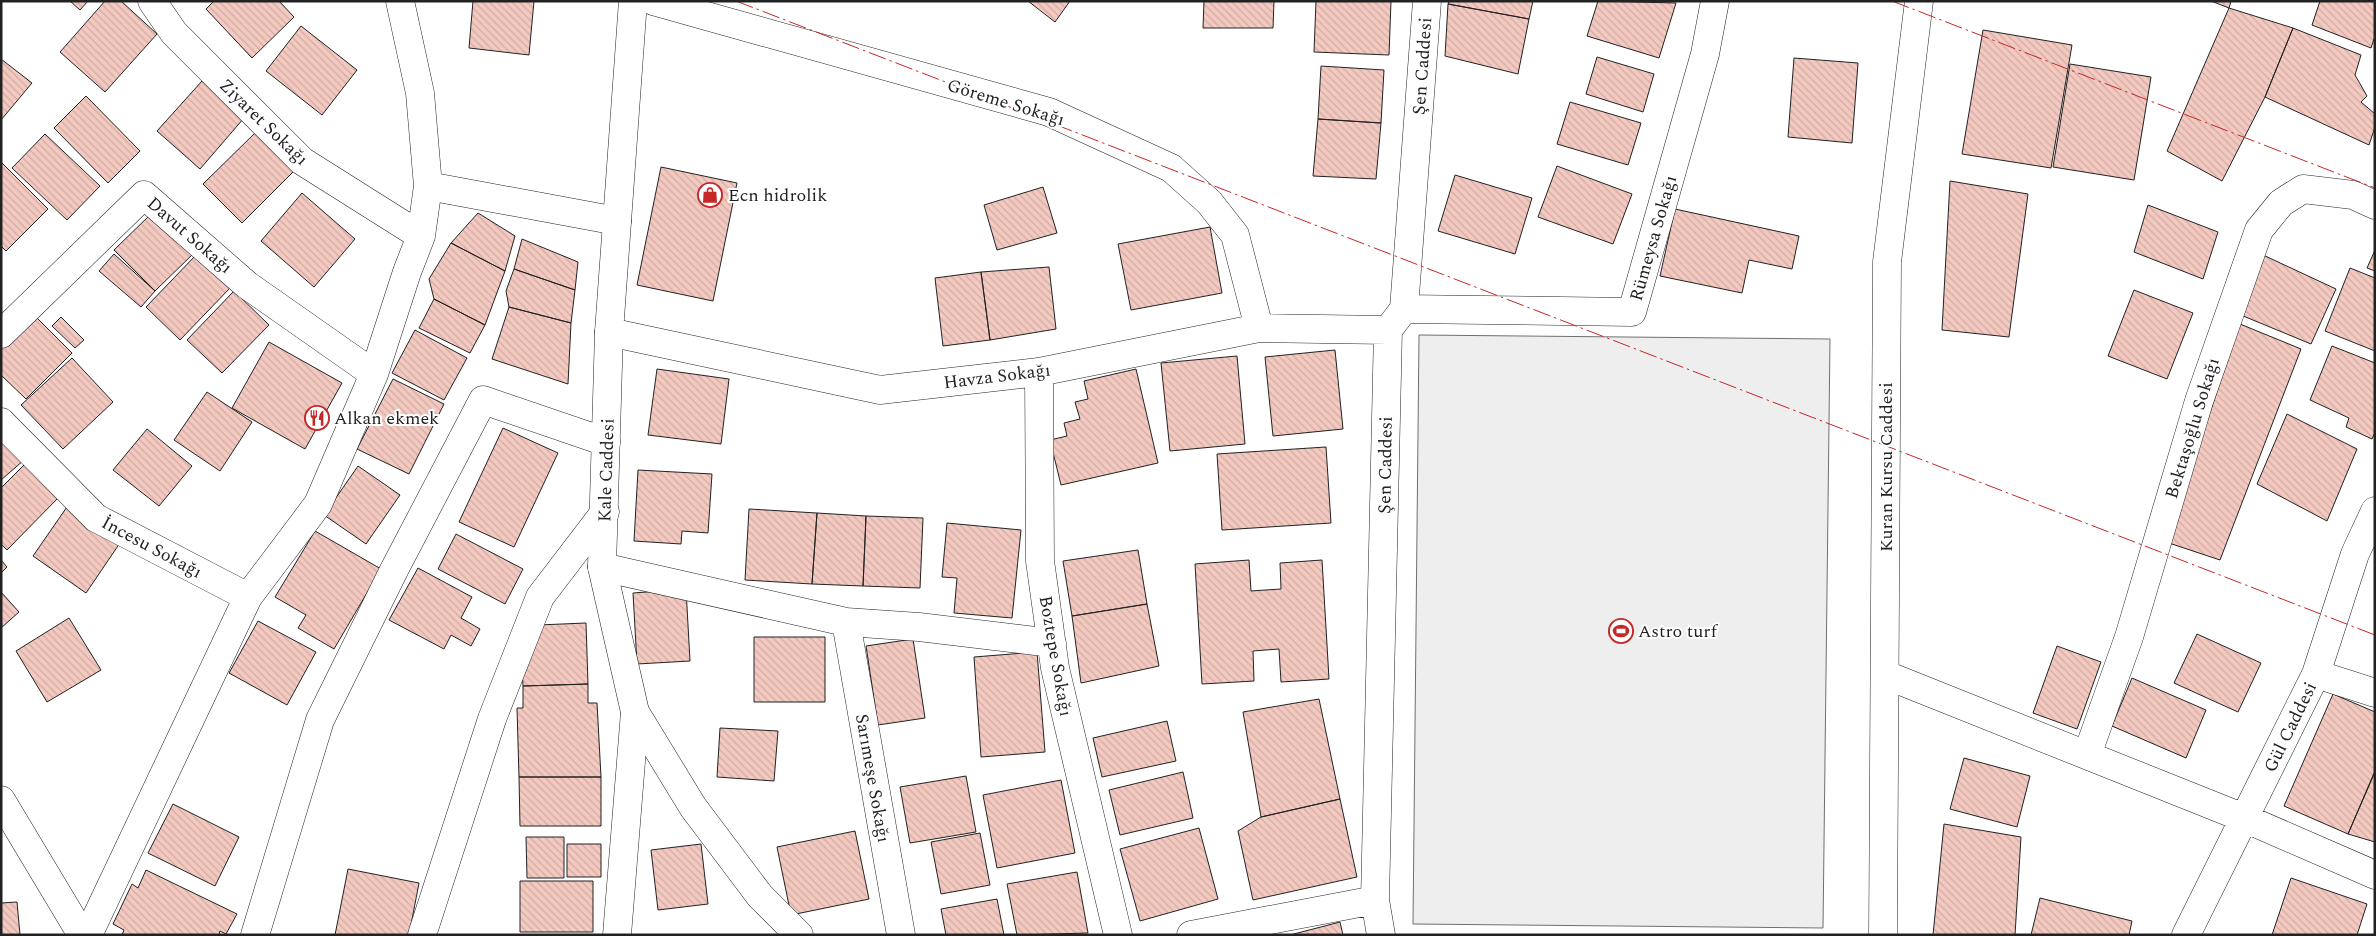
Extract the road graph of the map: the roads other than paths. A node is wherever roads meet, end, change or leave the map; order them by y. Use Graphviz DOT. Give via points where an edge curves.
graph roads {
  1 [pos="152,1"];
  2 [pos="400,1"];
  3 [pos="633,1"];
  4 [pos="653,1"];
  5 [pos="1427,1"];
  6 [pos="1715,1"];
  7 [pos="1919,1"];
  8 [pos="428,186"];
  9 [pos="2375,205"];
  10 [pos="617,221"];
  11 [pos="421,236"];
  12 [pos="1396,319"];
  13 [pos="1259,328"];
  14 [pos="609,332"];
  15 [pos="1,334"];
  16 [pos="1039,372"];
  17 [pos="374,374"];
  18 [pos="1,422"];
  19 [pos="606,442"];
  20 [pos="2375,511"];
  21 [pos="605,512"];
  22 [pos="602,568"];
  23 [pos="248,597"];
  24 [pos="846,622"];
  25 [pos="1052,643"];
  26 [pos="2316,674"];
  27 [pos="1886,675"];
  28 [pos="2375,693"];
  29 [pos="635,712"];
  30 [pos="2087,755"];
  31 [pos="1,800"];
  32 [pos="2244,818"];
  33 [pos="2375,874"];
  34 [pos="1375,900"];
  35 [pos="82,935"];
  36 [pos="88,935"];
  37 [pos="255,935"];
  38 [pos="422,935"];
  39 [pos="617,935"];
  40 [pos="799,935"];
  41 [pos="901,935"];
  42 [pos="1118,935"];
  43 [pos="1191,935"];
  44 [pos="1381,935"];
  45 [pos="1883,935"];
  46 [pos="2186,935"];
  1 -- 11 [label="street, Ziyaret Sokağı" via="174,33 302,161"];
  2 -- 8 [label="street" via="420,93"];
  3 -- 10 [label="street, Kale Caddesi"];
  4 -- 13 [label="street, Göreme Sokağı" via="1049,112 1171,168 1208,202 1235,234"];
  5 -- 12 [label="street, Şen Caddesi"];
  6 -- 12 [label="street, Rümeysa Sokağı" via="1705,54 1632,312"];
  7 -- 27 [label="street, Kuran Kursu Caddesi" via="1887,262"];
  8 -- 10 [label="street"];
  8 -- 11 [label="street"];
  9 -- 30 [label="street, Bektaşoğlu Sokağı" via="2353,195 2303,189 2281,203 2259,230 2198,401 2129,637"];
  10 -- 14 [label="street, Kale Caddesi"];
  11 -- 17 [label="street"];
  12 -- 13 [label="street, Havza Sokağı"];
  12 -- 34 [label="street, Şen Caddesi"];
  13 -- 16 [label="street, Havza Sokağı"];
  14 -- 16 [label="street, Havza Sokağı" via="880,390"];
  14 -- 19 [label="street, Kale Caddesi"];
  15 -- 17 [label="street, Davut Sokağı" via="144,195 247,285"];
  16 -- 25 [label="street, Boztepe Sokağı" via="1040,561"];
  17 -- 23 [label="street" via="318,504"];
  18 -- 23 [label="street, İncesu Sokağı" via="96,518"];
  19 -- 21 [label="street, Kale Caddesi"];
  19 -- 37 [label="street" via="483,400 320,720"];
  20 -- 26 [label="street, Gül Caddesi" via="2355,554"];
  21 -- 22 [label="street, Kale Caddesi"];
  21 -- 38 [label="street" via="540,597 492,719"];
  22 -- 24 [label="street"];
  22 -- 29 [label="street, Kale Caddesi"];
  23 -- 36 [label="street"];
  24 -- 25 [label="street"];
  24 -- 41 [label="street, Sarımeşe Sokağı"];
  25 -- 42 [label="street, Boztepe Sokağı" via="1055,668"];
  26 -- 28 [label="street"];
  26 -- 32 [label="street, Gül Caddesi"];
  27 -- 30 [label="street"];
  27 -- 45 [label="street, Kuran Kursu Caddesi"];
  29 -- 39 [label="street, Kale Caddesi"];
  29 -- 40 [label="street" via="693,807 760,896"];
  30 -- 32 [label="street"];
  31 -- 35 [label="street"];
  32 -- 33 [label="street"];
  32 -- 46 [label="street, Gül Caddesi"];
  34 -- 43 [label="street"];
  34 -- 44 [label="street, Şen Caddesi"];
}
